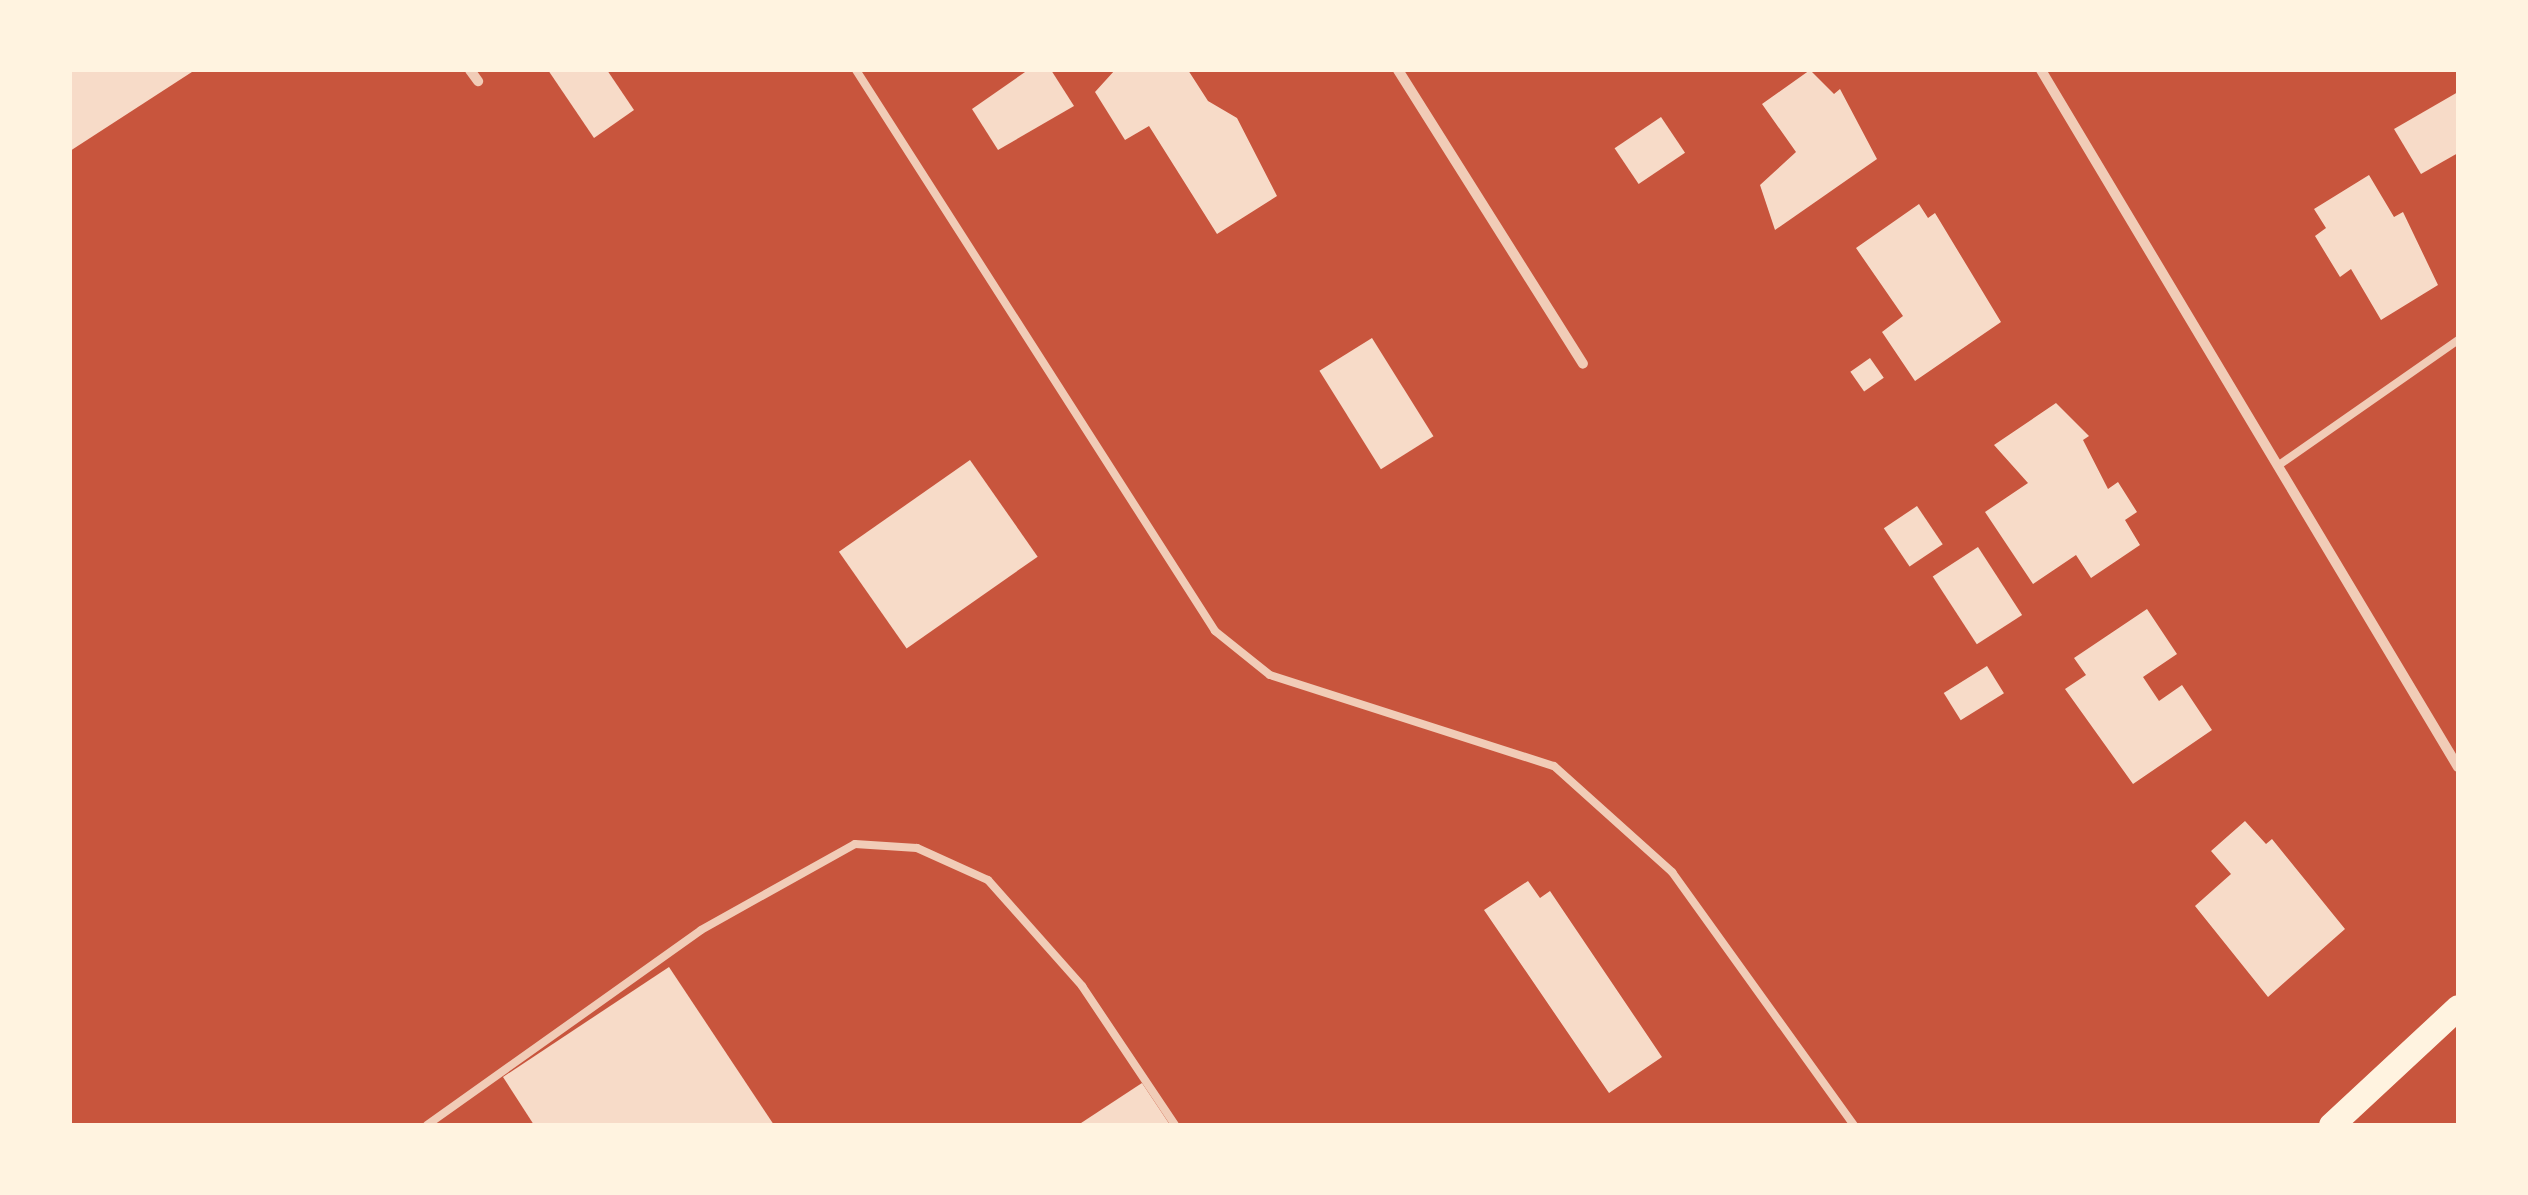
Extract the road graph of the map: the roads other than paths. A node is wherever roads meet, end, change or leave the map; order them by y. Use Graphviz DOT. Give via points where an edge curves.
graph roads {
  1 [pos="470,70"];
  2 [pos="856,70"];
  3 [pos="1398,70"];
  4 [pos="2042,70"];
  5 [pos="478,81"];
  6 [pos="2458,340"];
  7 [pos="1583,364"];
  8 [pos="2279,465"];
  9 [pos="2458,767"];
  10 [pos="2458,1007"];
  11 [pos="427,1125"];
  12 [pos="1176,1125"];
  13 [pos="1854,1125"];
  14 [pos="2331,1125"];
  1 -- 5 [label="street"];
  2 -- 13 [label="lane" via="1215,631 1270,675 1554,766 1672,872"];
  3 -- 7 [label="street"];
  4 -- 8 [label="street"];
  6 -- 8 [label="lane"];
  8 -- 9 [label="street"];
  10 -- 14 [label="main road"];
  11 -- 12 [label="lane" via="702,930 855,844 918,848 988,880 1082,986"];
}
